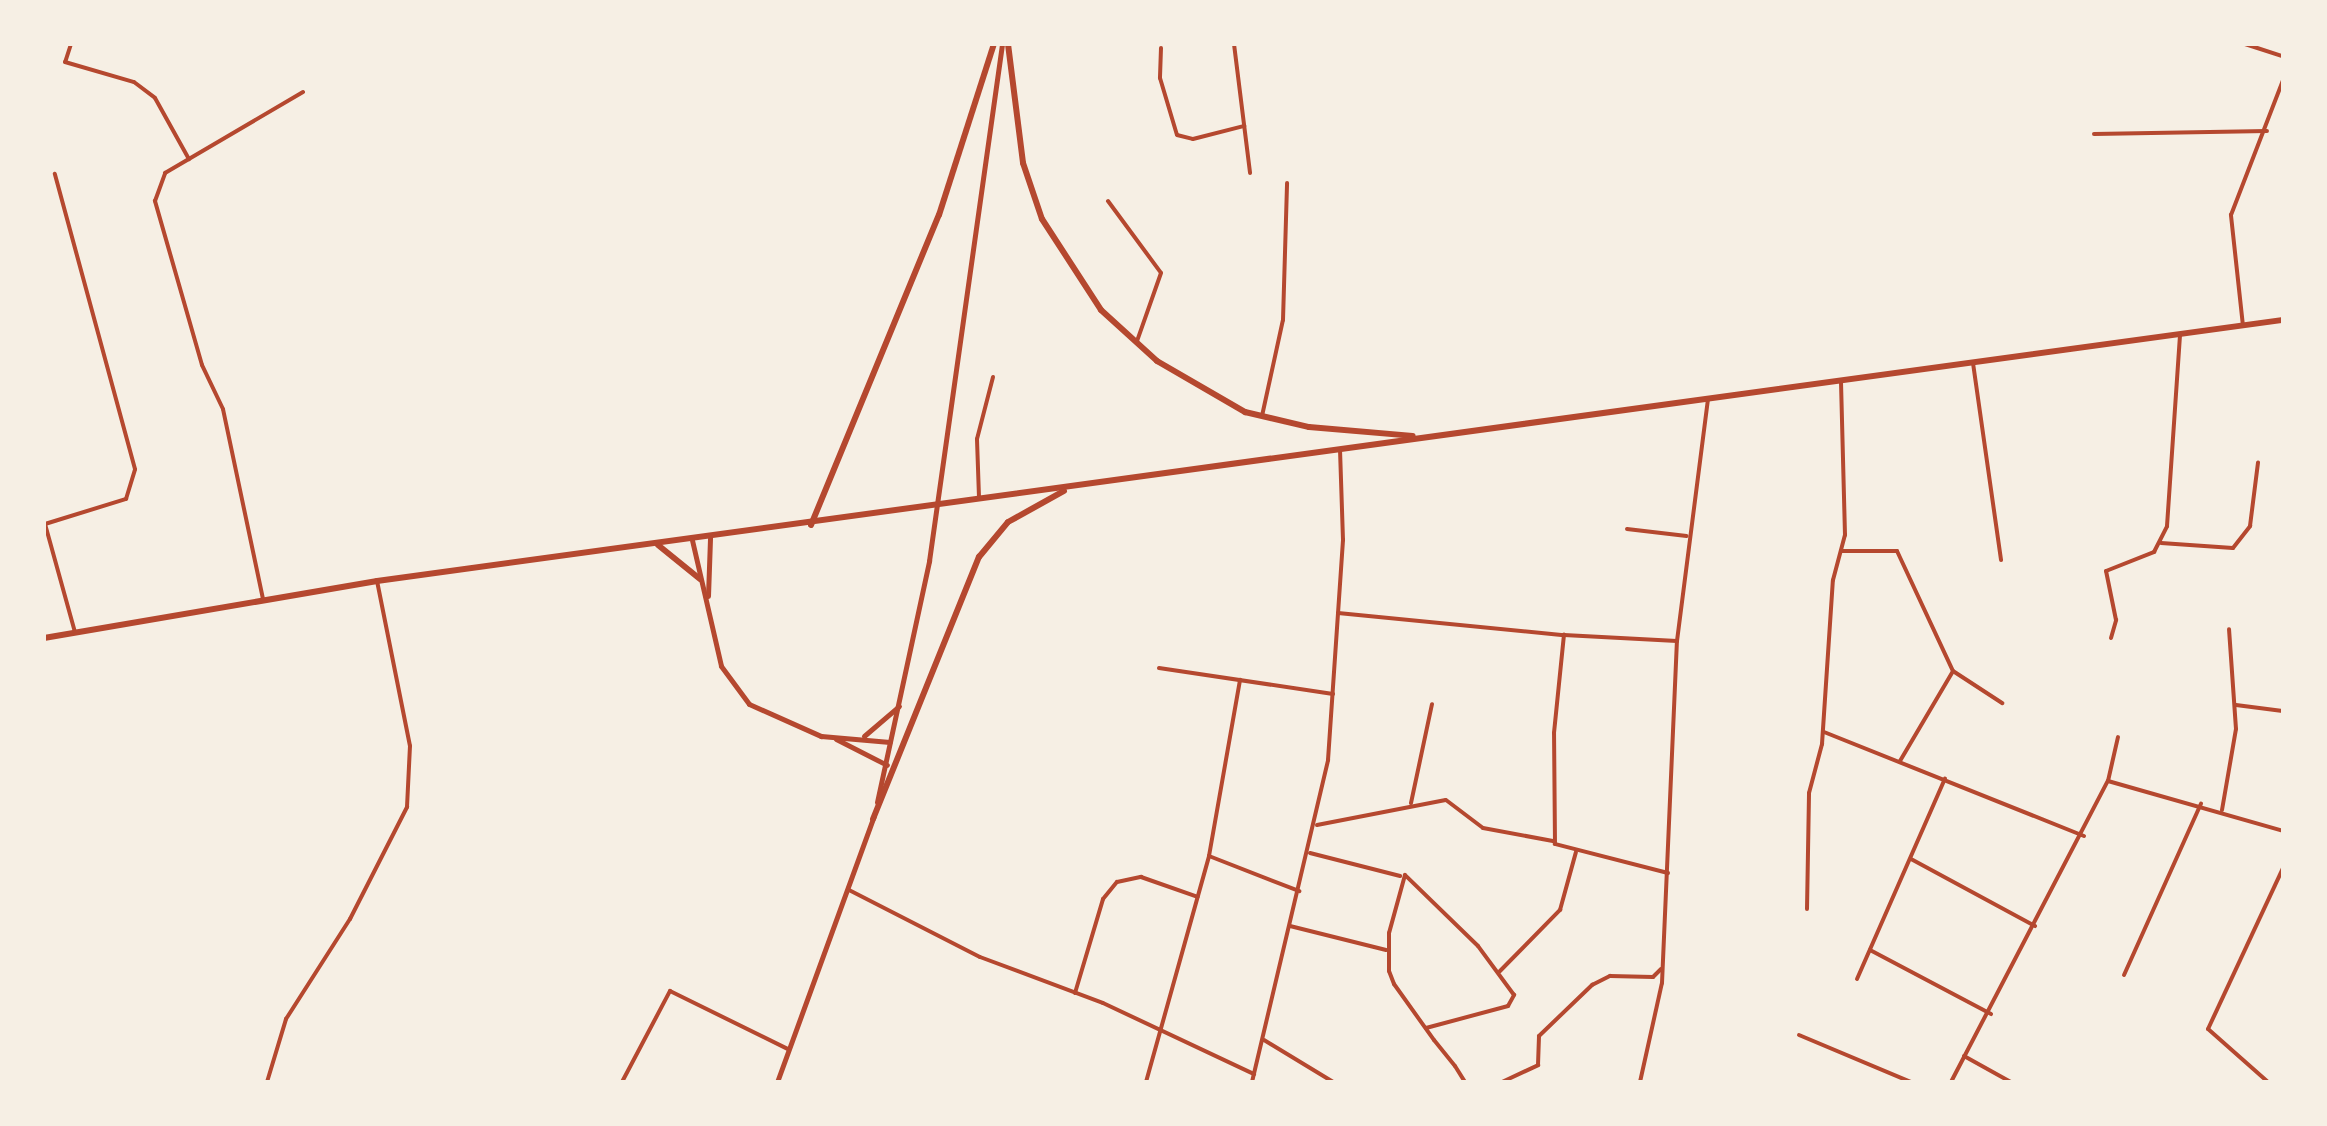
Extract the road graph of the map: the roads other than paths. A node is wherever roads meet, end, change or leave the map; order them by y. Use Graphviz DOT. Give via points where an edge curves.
graph roads {
  1 [pos="71,44"];
  2 [pos="994,44"];
  3 [pos="1005,44"];
  4 [pos="1151,44"];
  5 [pos="1236,44"];
  6 [pos="2245,44"];
  7 [pos="1199,45"];
  8 [pos="1161,48"];
  9 [pos="2283,56"];
  10 [pos="2283,80"];
  11 [pos="303,92"];
  12 [pos="1244,126"];
  13 [pos="2267,131"];
  14 [pos="2094,134"];
  15 [pos="189,159"];
  16 [pos="1250,173"];
  17 [pos="55,174"];
  18 [pos="1287,183"];
  19 [pos="1108,201"];
  20 [pos="2283,320"];
  21 [pos="2243,326"];
  22 [pos="2180,334"];
  23 [pos="1136,343"];
  24 [pos="1973,363"];
  25 [pos="993,377"];
  26 [pos="1841,380"];
  27 [pos="1708,398"];
  28 [pos="1262,416"];
  29 [pos="1420,437"];
  30 [pos="1340,451"];
  31 [pos="2258,463"];
  32 [pos="1075,486"];
  33 [pos="980,500"];
  34 [pos="44,522"];
  35 [pos="811,525"];
  36 [pos="1627,529"];
  37 [pos="1687,536"];
  38 [pos="710,538"];
  39 [pos="692,540"];
  40 [pos="2161,543"];
  41 [pos="658,545"];
  42 [pos="1841,551"];
  43 [pos="2001,560"];
  44 [pos="700,579"];
  45 [pos="377,581"];
  46 [pos="263,599"];
  47 [pos="707,601"];
  48 [pos="1338,613"];
  49 [pos="2229,629"];
  50 [pos="75,632"];
  51 [pos="1564,635"];
  52 [pos="44,638"];
  53 [pos="2111,638"];
  54 [pos="1677,641"];
  55 [pos="1159,668"];
  56 [pos="1953,671"];
  57 [pos="1240,680"];
  58 [pos="1333,694"];
  59 [pos="2002,703"];
  60 [pos="1432,704"];
  61 [pos="2236,705"];
  62 [pos="899,706"];
  63 [pos="2283,711"];
  64 [pos="1824,732"];
  65 [pos="863,736"];
  66 [pos="2118,737"];
  67 [pos="836,739"];
  68 [pos="890,742"];
  69 [pos="1900,761"];
  70 [pos="887,765"];
  71 [pos="1945,779"];
  72 [pos="2108,781"];
  73 [pos="1411,803"];
  74 [pos="2201,804"];
  75 [pos="2222,810"];
  76 [pos="873,819"];
  77 [pos="1316,825"];
  78 [pos="2283,831"];
  79 [pos="2084,836"];
  80 [pos="1553,841"];
  81 [pos="1576,852"];
  82 [pos="1309,853"];
  83 [pos="1209,856"];
  84 [pos="1911,859"];
  85 [pos="2283,868"];
  86 [pos="1668,873"];
  87 [pos="1400,876"];
  88 [pos="849,890"];
  89 [pos="1299,891"];
  90 [pos="1198,897"];
  91 [pos="1807,909"];
  92 [pos="1290,926"];
  93 [pos="2035,926"];
  94 [pos="1386,950"];
  95 [pos="1870,950"];
  96 [pos="1663,968"];
  97 [pos="1500,971"];
  98 [pos="2124,975"];
  99 [pos="1857,979"];
  100 [pos="1075,993"];
  101 [pos="1991,1014"];
  102 [pos="1160,1028"];
  103 [pos="1426,1028"];
  104 [pos="1799,1035"];
  105 [pos="1263,1039"];
  106 [pos="790,1050"];
  107 [pos="1964,1056"];
  108 [pos="1254,1074"];
  109 [pos="780,1081"];
  110 [pos="267,1082"];
  111 [pos="622,1082"];
  112 [pos="1146,1082"];
  113 [pos="1252,1082"];
  114 [pos="1333,1082"];
  115 [pos="1465,1082"];
  116 [pos="1502,1082"];
  117 [pos="1640,1082"];
  118 [pos="1911,1082"];
  119 [pos="1951,1082"];
  120 [pos="2011,1082"];
  121 [pos="2268,1082"];
  1 -- 15 [label="street" via="65,62 134,82 155,98"];
  2 -- 35 [label="main road" via="933,230"];
  3 -- 23 [label="main road" via="1023,163 1042,219 1076,278"];
  3 -- 62 [label="street" via="941,486"];
  4 -- 8 [label="street"];
  5 -- 7 [label="street"];
  5 -- 12 [label="street"];
  6 -- 9 [label="street"];
  7 -- 8 [label="street"];
  8 -- 12 [label="street" via="1160,78 1177,135 1193,139"];
  10 -- 13 [label="street"];
  11 -- 15 [label="street"];
  12 -- 16 [label="street"];
  13 -- 14 [label="street"];
  13 -- 21 [label="street" via="2231,215"];
  15 -- 46 [label="street" via="165,173 155,201 202,365 223,409"];
  17 -- 34 [label="street" via="135,469 126,499"];
  18 -- 28 [label="street" via="1283,320"];
  19 -- 23 [label="street" via="1161,273"];
  20 -- 21 [label="main road"];
  21 -- 22 [label="main road"];
  22 -- 24 [label="main road"];
  22 -- 40 [label="street" via="2177,432"];
  23 -- 28 [label="main road" via="1213,397"];
  24 -- 26 [label="main road"];
  24 -- 43 [label="street"];
  25 -- 33 [label="street" via="977,439"];
  26 -- 27 [label="main road"];
  26 -- 42 [label="street"];
  27 -- 29 [label="main road"];
  27 -- 37 [label="street"];
  28 -- 29 [label="main road"];
  29 -- 30 [label="main road"];
  30 -- 32 [label="main road"];
  30 -- 48 [label="street"];
  31 -- 40 [label="street" via="2250,526 2233,548"];
  32 -- 33 [label="main road"];
  32 -- 76 [label="main road" via="1008,522 979,557"];
  33 -- 35 [label="main road"];
  34 -- 50 [label="street"];
  35 -- 38 [label="main road"];
  36 -- 37 [label="street"];
  37 -- 54 [label="street"];
  38 -- 39 [label="main road"];
  38 -- 47 [label="street"];
  39 -- 41 [label="main road"];
  39 -- 44 [label="street"];
  40 -- 53 [label="street" via="2106,571 2116,620"];
  41 -- 44 [label="main road"];
  41 -- 45 [label="main road"];
  42 -- 56 [label="street" via="1897,551"];
  42 -- 64 [label="street"];
  44 -- 47 [label="street"];
  45 -- 46 [label="main road"];
  45 -- 110 [label="street" via="410,746 407,807 350,919 286,1019"];
  46 -- 50 [label="main road"];
  47 -- 67 [label="street" via="721,666 749,704"];
  48 -- 51 [label="street"];
  48 -- 58 [label="street"];
  49 -- 61 [label="street"];
  50 -- 52 [label="main road"];
  51 -- 54 [label="street"];
  51 -- 80 [label="street"];
  54 -- 86 [label="street"];
  55 -- 57 [label="street"];
  56 -- 59 [label="street"];
  56 -- 69 [label="street"];
  57 -- 58 [label="street"];
  57 -- 83 [label="street"];
  58 -- 77 [label="street"];
  60 -- 73 [label="street"];
  61 -- 63 [label="street"];
  61 -- 75 [label="street"];
  62 -- 65 [label="street"];
  62 -- 68 [label="street"];
  64 -- 69 [label="street"];
  64 -- 91 [label="street" via="1809,793"];
  65 -- 67 [label="street"];
  65 -- 68 [label="street"];
  66 -- 72 [label="street"];
  67 -- 70 [label="street"];
  68 -- 70 [label="street"];
  69 -- 71 [label="street"];
  70 -- 76 [label="street"];
  71 -- 79 [label="street"];
  71 -- 84 [label="street"];
  72 -- 74 [label="street"];
  72 -- 79 [label="street"];
  73 -- 77 [label="street"];
  73 -- 80 [label="street" via="1446,800 1483,828"];
  74 -- 75 [label="street"];
  74 -- 98 [label="street"];
  75 -- 78 [label="street"];
  76 -- 88 [label="street"];
  77 -- 82 [label="street"];
  79 -- 93 [label="street"];
  80 -- 81 [label="street"];
  81 -- 86 [label="street"];
  81 -- 97 [label="street" via="1560,910"];
  82 -- 87 [label="street"];
  82 -- 89 [label="street"];
  83 -- 89 [label="street"];
  83 -- 90 [label="street"];
  84 -- 93 [label="street"];
  84 -- 95 [label="street"];
  85 -- 121 [label="street" via="2208,1029"];
  86 -- 96 [label="street"];
  87 -- 94 [label="street"];
  87 -- 97 [label="street" via="1412,878"];
  88 -- 100 [label="street" via="980,957"];
  88 -- 106 [label="street"];
  89 -- 92 [label="street"];
  90 -- 100 [label="street" via="1141,877 1117,882 1097,914"];
  90 -- 102 [label="street"];
  92 -- 94 [label="street"];
  92 -- 105 [label="street"];
  93 -- 101 [label="street"];
  94 -- 103 [label="street" via="1394,984"];
  95 -- 99 [label="street"];
  95 -- 101 [label="street"];
  96 -- 116 [label="street" via="1653,977 1610,976 1592,985 1539,1036 1533,1070"];
  96 -- 117 [label="street" via="1652,1056"];
  97 -- 103 [label="street" via="1514,995 1508,1006"];
  100 -- 102 [label="street"];
  101 -- 107 [label="street"];
  102 -- 108 [label="street"];
  102 -- 112 [label="street"];
  103 -- 115 [label="street"];
  104 -- 118 [label="street"];
  105 -- 108 [label="street"];
  105 -- 114 [label="street"];
  106 -- 109 [label="street"];
  106 -- 111 [label="street" via="670,991"];
  107 -- 119 [label="street"];
  107 -- 120 [label="street"];
  108 -- 113 [label="street"];
}
